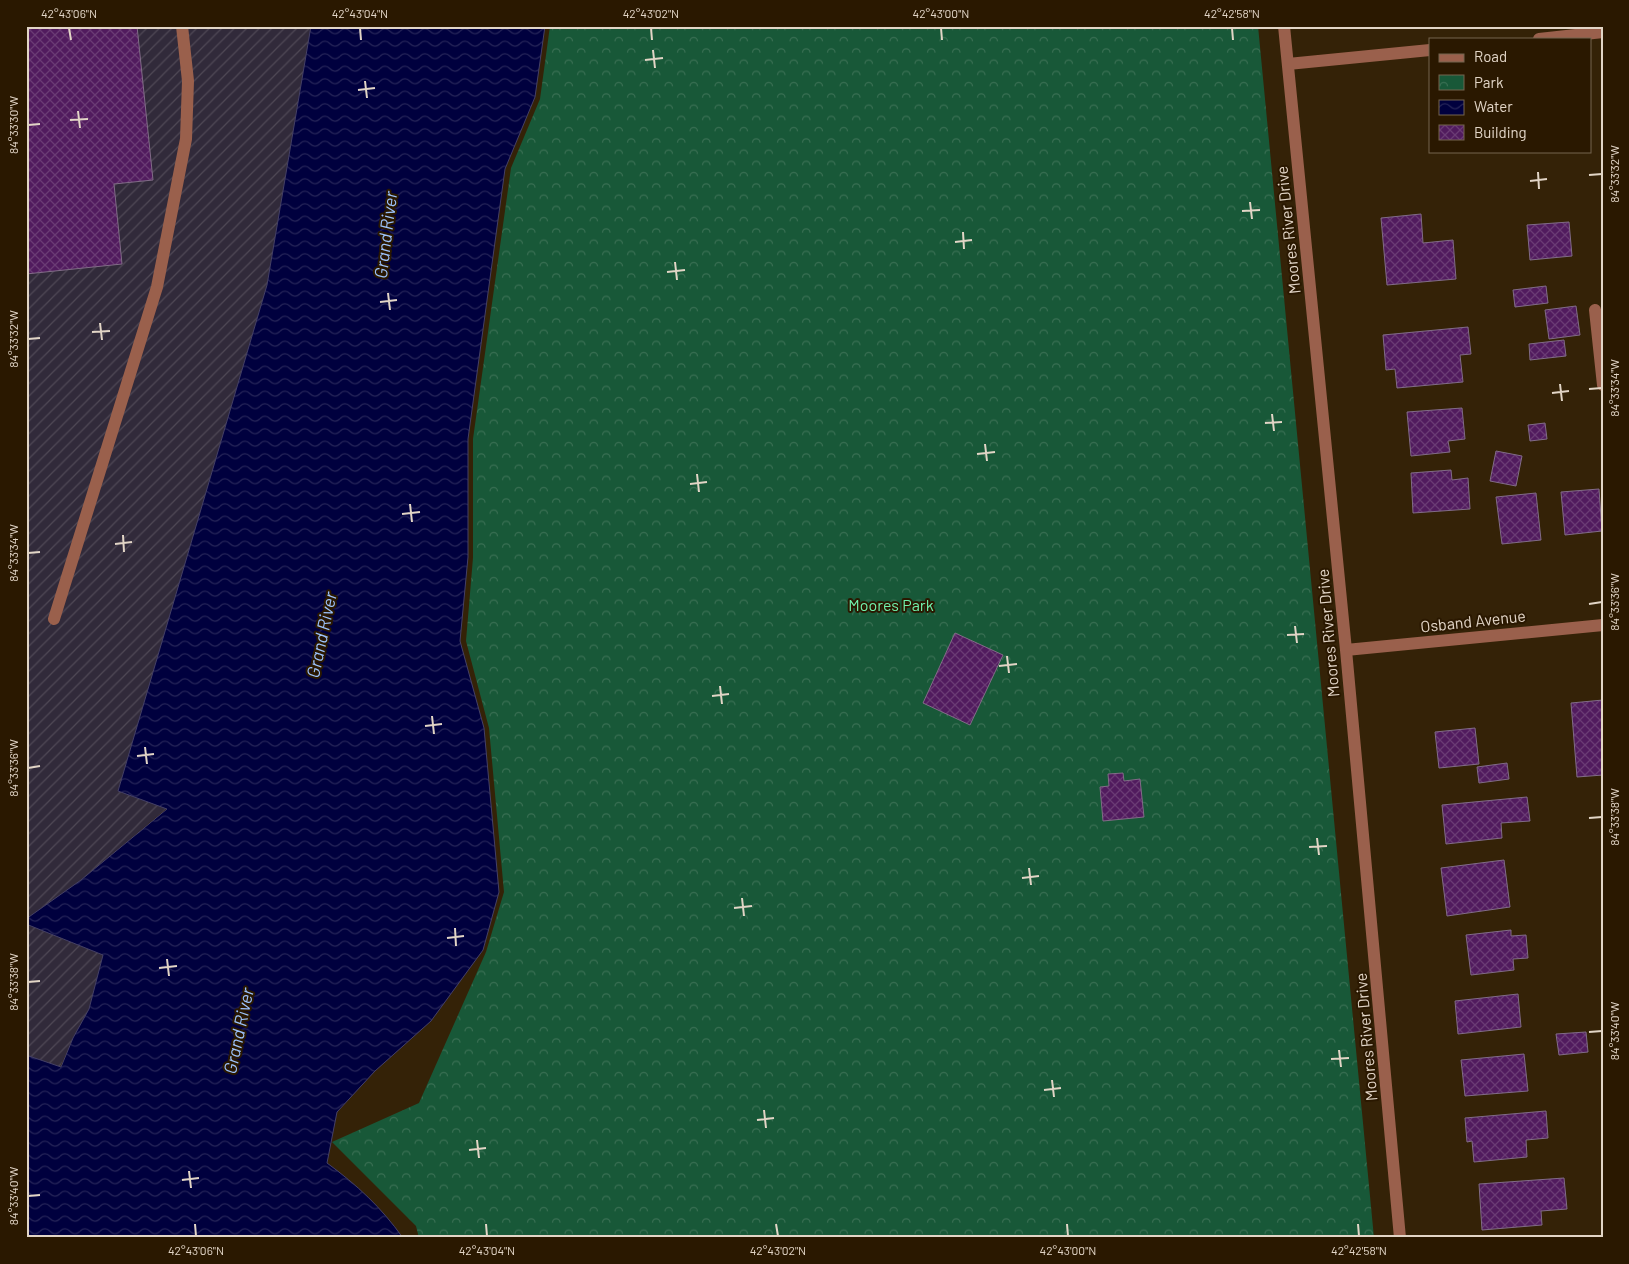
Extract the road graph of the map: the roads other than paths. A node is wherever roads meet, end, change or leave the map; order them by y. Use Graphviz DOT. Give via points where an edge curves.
graph roads {
  1 [pos="182,26"];
  2 [pos="1284,26"];
  3 [pos="1572,31"];
  4 [pos="1603,32"];
  5 [pos="1543,38"];
  6 [pos="1429,50"];
  7 [pos="1288,64"];
  8 [pos="1595,310"];
  9 [pos="1603,385"];
  10 [pos="54,619"];
  11 [pos="1603,625"];
  12 [pos="1346,650"];
  13 [pos="1400,1238"];
  1 -- 10 [label="street" via="188,81 186,139 157,287"];
  2 -- 7 [label="street, Moores River Drive"];
  3 -- 4 [label="street"];
  3 -- 5 [label="street"];
  6 -- 7 [label="street"];
  7 -- 12 [label="street, Moores River Drive"];
  8 -- 9 [label="street"];
  11 -- 12 [label="street, Osband Avenue"];
  12 -- 13 [label="street, Moores River Drive"];
}
